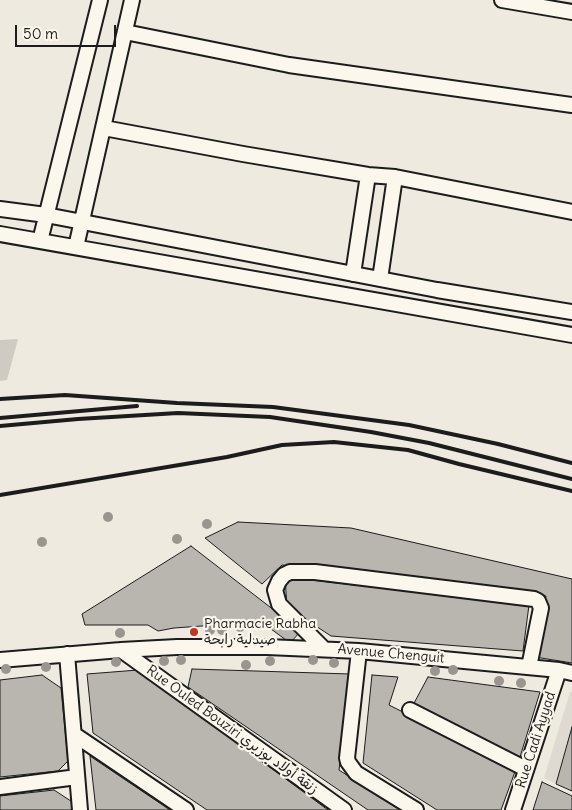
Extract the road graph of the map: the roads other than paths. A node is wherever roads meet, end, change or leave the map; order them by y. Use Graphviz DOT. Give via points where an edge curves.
graph roads {
  1 [pos="100,0"];
  2 [pos="132,0"];
  3 [pos="502,0"];
  4 [pos="572,12"];
  5 [pos="125,32"];
  6 [pos="572,105"];
  7 [pos="104,128"];
  8 [pos="368,175"];
  9 [pos="395,177"];
  10 [pos="0,209"];
  11 [pos="572,212"];
  12 [pos="46,215"];
  13 [pos="82,222"];
  14 [pos="0,234"];
  15 [pos="40,241"];
  16 [pos="76,247"];
  17 [pos="353,274"];
  18 [pos="380,279"];
  19 [pos="572,312"];
  20 [pos="572,335"];
  21 [pos="324,648"];
  22 [pos="121,650"];
  23 [pos="359,651"];
  24 [pos="68,654"];
  25 [pos="0,660"];
  26 [pos="529,667"];
  27 [pos="566,671"];
  28 [pos="410,710"];
  29 [pos="75,734"];
  30 [pos="526,769"];
  31 [pos="77,777"];
  32 [pos="0,788"];
  33 [pos="341,809"];
  34 [pos="80,810"];
  35 [pos="186,810"];
  36 [pos="416,810"];
  37 [pos="513,810"];
  1 -- 12 [label="street"];
  2 -- 5 [label="street"];
  3 -- 4 [label="street"];
  5 -- 6 [label="street" via="289,65"];
  5 -- 7 [label="street"];
  7 -- 8 [label="street"];
  7 -- 13 [label="street"];
  8 -- 9 [label="street"];
  8 -- 17 [label="street"];
  9 -- 11 [label="street"];
  9 -- 18 [label="street"];
  10 -- 12 [label="street"];
  12 -- 13 [label="street"];
  12 -- 15 [label="street"];
  13 -- 16 [label="street"];
  13 -- 17 [label="street"];
  14 -- 15 [label="street"];
  15 -- 16 [label="street"];
  16 -- 20 [label="street"];
  17 -- 18 [label="street"];
  18 -- 19 [label="street"];
  21 -- 22 [label="street, Avenue Chenguit" via="217,646"];
  21 -- 23 [label="street, Avenue Chenguit"];
  21 -- 26 [label="street" via="279,604 275,590 284,575 290,572 315,572 534,599 541,608"];
  22 -- 24 [label="street, Avenue Chenguit"];
  22 -- 33 [label="street, Rue Ouled Bouziri زنقة أولاد بوزيري"];
  23 -- 26 [label="street, Avenue Chenguit"];
  23 -- 36 [label="street" via="348,762 356,773"];
  24 -- 25 [label="street, Avenue Chenguit"];
  24 -- 29 [label="street"];
  26 -- 27 [label="street, Avenue Chenguit"];
  27 -- 30 [label="street, Rue Cadi Ayyad"];
  28 -- 30 [label="street"];
  29 -- 31 [label="street"];
  29 -- 35 [label="street"];
  30 -- 37 [label="street, Rue Cadi Ayyad"];
  31 -- 32 [label="street"];
  31 -- 34 [label="street"];
}
